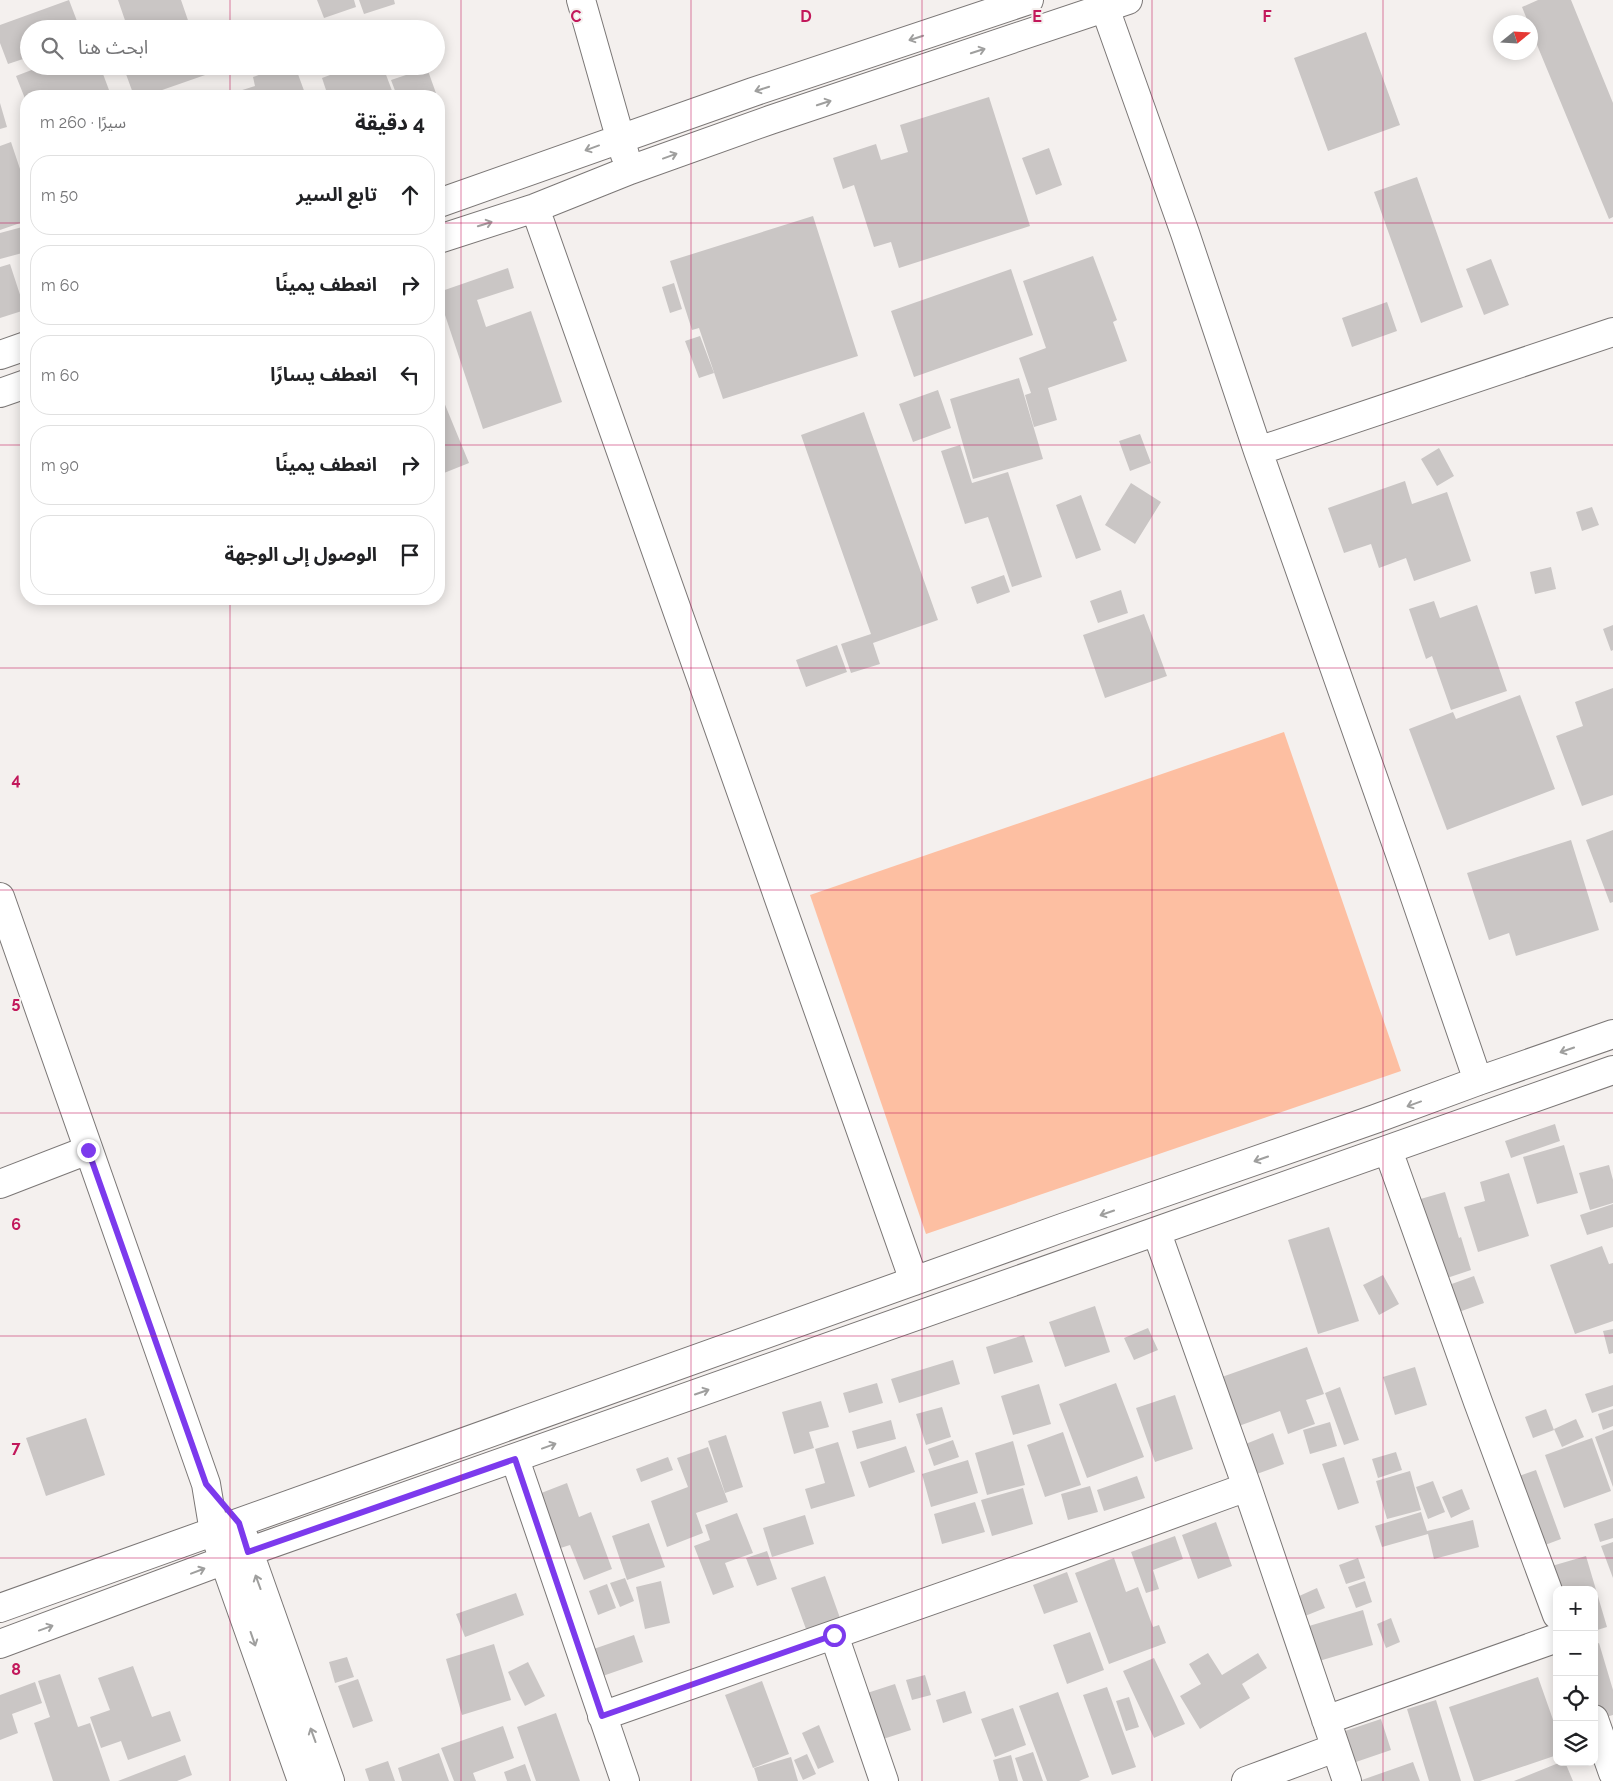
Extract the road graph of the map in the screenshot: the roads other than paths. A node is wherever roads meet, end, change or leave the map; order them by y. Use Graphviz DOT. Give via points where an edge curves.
graph roads {
  1 [pos="581,0"];
  2 [pos="1029,0"];
  3 [pos="1116,4"];
  4 [pos="992,6"];
  5 [pos="620,138"];
  6 [pos="630,170"];
  7 [pos="445,201"];
  8 [pos="535,208"];
  9 [pos="445,237"];
  10 [pos="1613,332"];
  11 [pos="20,348"];
  12 [pos="0,355"];
  13 [pos="20,386"];
  14 [pos="0,393"];
  15 [pos="1258,452"];
  16 [pos="0,896"];
  17 [pos="1613,1034"];
  18 [pos="1613,1070"];
  19 [pos="1478,1081"];
  20 [pos="88,1150"];
  21 [pos="1388,1150"];
  22 [pos="0,1184"];
  23 [pos="1157,1233"];
  24 [pos="914,1281"];
  25 [pos="515,1459"];
  26 [pos="1247,1487"];
  27 [pos="227,1528"];
  28 [pos="237,1556"];
  29 [pos="1553,1604"];
  30 [pos="0,1608"];
  31 [pos="834,1635"];
  32 [pos="1553,1639"];
  33 [pos="0,1644"];
  34 [pos="602,1716"];
  35 [pos="1326,1720"];
  36 [pos="1595,1721"];
  37 [pos="1336,1748"];
  38 [pos="1612,1769"];
  39 [pos="302,1781"];
  40 [pos="330,1781"];
  41 [pos="626,1781"];
  42 [pos="884,1781"];
  43 [pos="1246,1781"];
  44 [pos="1347,1781"];
  1 -- 5 [label="street"];
  2 -- 4 [label="street"];
  6 -- 3 [label="street, one-way"];
  3 -- 15 [label="street" via="1185,233"];
  4 -- 5 [label="street, one-way"];
  5 -- 6 [label="street"];
  5 -- 7 [label="street, one-way"];
  6 -- 8 [label="street"];
  9 -- 8 [label="street, one-way"];
  8 -- 24 [label="street"];
  10 -- 15 [label="street"];
  11 -- 12 [label="street"];
  13 -- 14 [label="street"];
  15 -- 19 [label="street"];
  16 -- 20 [label="street"];
  17 -- 19 [label="street, one-way"];
  18 -- 21 [label="street"];
  19 -- 24 [label="street, one-way"];
  20 -- 22 [label="street"];
  20 -- 27 [label="street" via="206,1484"];
  21 -- 23 [label="street"];
  21 -- 29 [label="street"];
  25 -- 23 [label="street, one-way"];
  23 -- 26 [label="street"];
  24 -- 27 [label="street"];
  25 -- 28 [label="street"];
  25 -- 34 [label="street"];
  26 -- 31 [label="street"];
  26 -- 35 [label="street"];
  27 -- 28 [label="street"];
  27 -- 30 [label="street"];
  33 -- 28 [label="street, one-way"];
  28 -- 39 [label="street, one-way"];
  40 -- 28 [label="street, one-way"];
  31 -- 34 [label="street"];
  31 -- 42 [label="street"];
  32 -- 35 [label="street"];
  34 -- 41 [label="street"];
  35 -- 37 [label="street"];
  36 -- 38 [label="street"];
  37 -- 43 [label="street"];
  37 -- 44 [label="street"];
}
